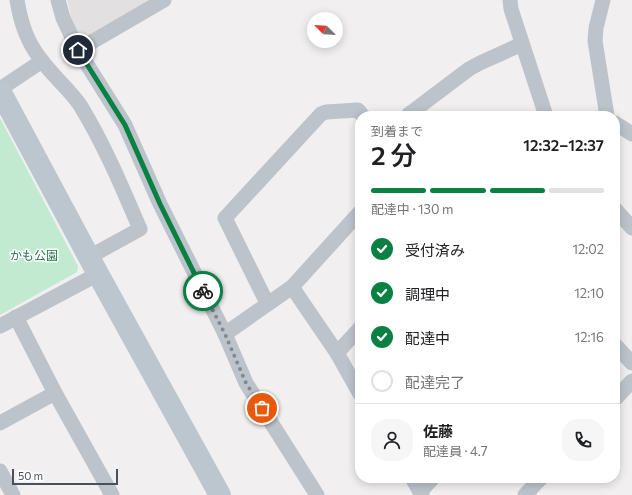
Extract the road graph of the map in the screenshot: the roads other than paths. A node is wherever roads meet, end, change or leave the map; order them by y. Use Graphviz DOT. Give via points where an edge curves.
graph roads {
  1 [pos="17,0"];
  2 [pos="58,0"];
  3 [pos="164,0"];
  4 [pos="510,0"];
  5 [pos="603,0"];
  6 [pos="522,44"];
  7 [pos="78,50"];
  8 [pos="42,61"];
  9 [pos="0,90"];
  10 [pos="359,111"];
  11 [pos="413,111"];
  12 [pos="544,111"];
  13 [pos="606,111"];
  14 [pos="620,126"];
  15 [pos="632,134"];
  16 [pos="620,215"];
  17 [pos="355,218"];
  18 [pos="632,228"];
  19 [pos="94,265"];
  20 [pos="292,287"];
  21 [pos="267,303"];
  22 [pos="16,317"];
  23 [pos="0,326"];
  24 [pos="355,333"];
  25 [pos="225,334"];
  26 [pos="620,351"];
  27 [pos="336,353"];
  28 [pos="632,364"];
  29 [pos="632,381"];
  30 [pos="355,385"];
  31 [pos="55,393"];
  32 [pos="620,394"];
  33 [pos="0,423"];
  34 [pos="0,471"];
  35 [pos="415,483"];
  36 [pos="430,483"];
  37 [pos="537,483"];
  38 [pos="421,494"];
  39 [pos="13,495"];
  40 [pos="112,495"];
  41 [pos="220,495"];
  42 [pos="317,495"];
  43 [pos="526,495"];
  1 -- 8 [label="street" via="25,34"];
  2 -- 7 [label="street" via="63,18"];
  3 -- 7 [label="street"];
  4 -- 6 [label="street"];
  5 -- 13 [label="street" via="595,41"];
  6 -- 11 [label="street" via="469,69"];
  6 -- 12 [label="street"];
  7 -- 25 [label="street" via="125,125 160,204"];
  8 -- 9 [label="street"];
  8 -- 19 [label="street" via="80,106 111,161 140,229"];
  9 -- 19 [label="street"];
  10 -- 21 [label="street" via="321,114 225,218"];
  14 -- 15 [label="street"];
  16 -- 18 [label="street"];
  17 -- 20 [label="street"];
  19 -- 22 [label="street"];
  19 -- 41 [label="street"];
  20 -- 21 [label="street"];
  20 -- 27 [label="street"];
  21 -- 25 [label="street"];
  22 -- 23 [label="street"];
  22 -- 31 [label="street"];
  24 -- 27 [label="street"];
  25 -- 42 [label="street" via="246,383"];
  26 -- 28 [label="street"];
  27 -- 30 [label="street"];
  29 -- 32 [label="street"];
  31 -- 33 [label="street"];
  31 -- 40 [label="street"];
  34 -- 39 [label="street"];
  35 -- 38 [label="street"];
  36 -- 38 [label="street"];
  37 -- 43 [label="street"];
}
